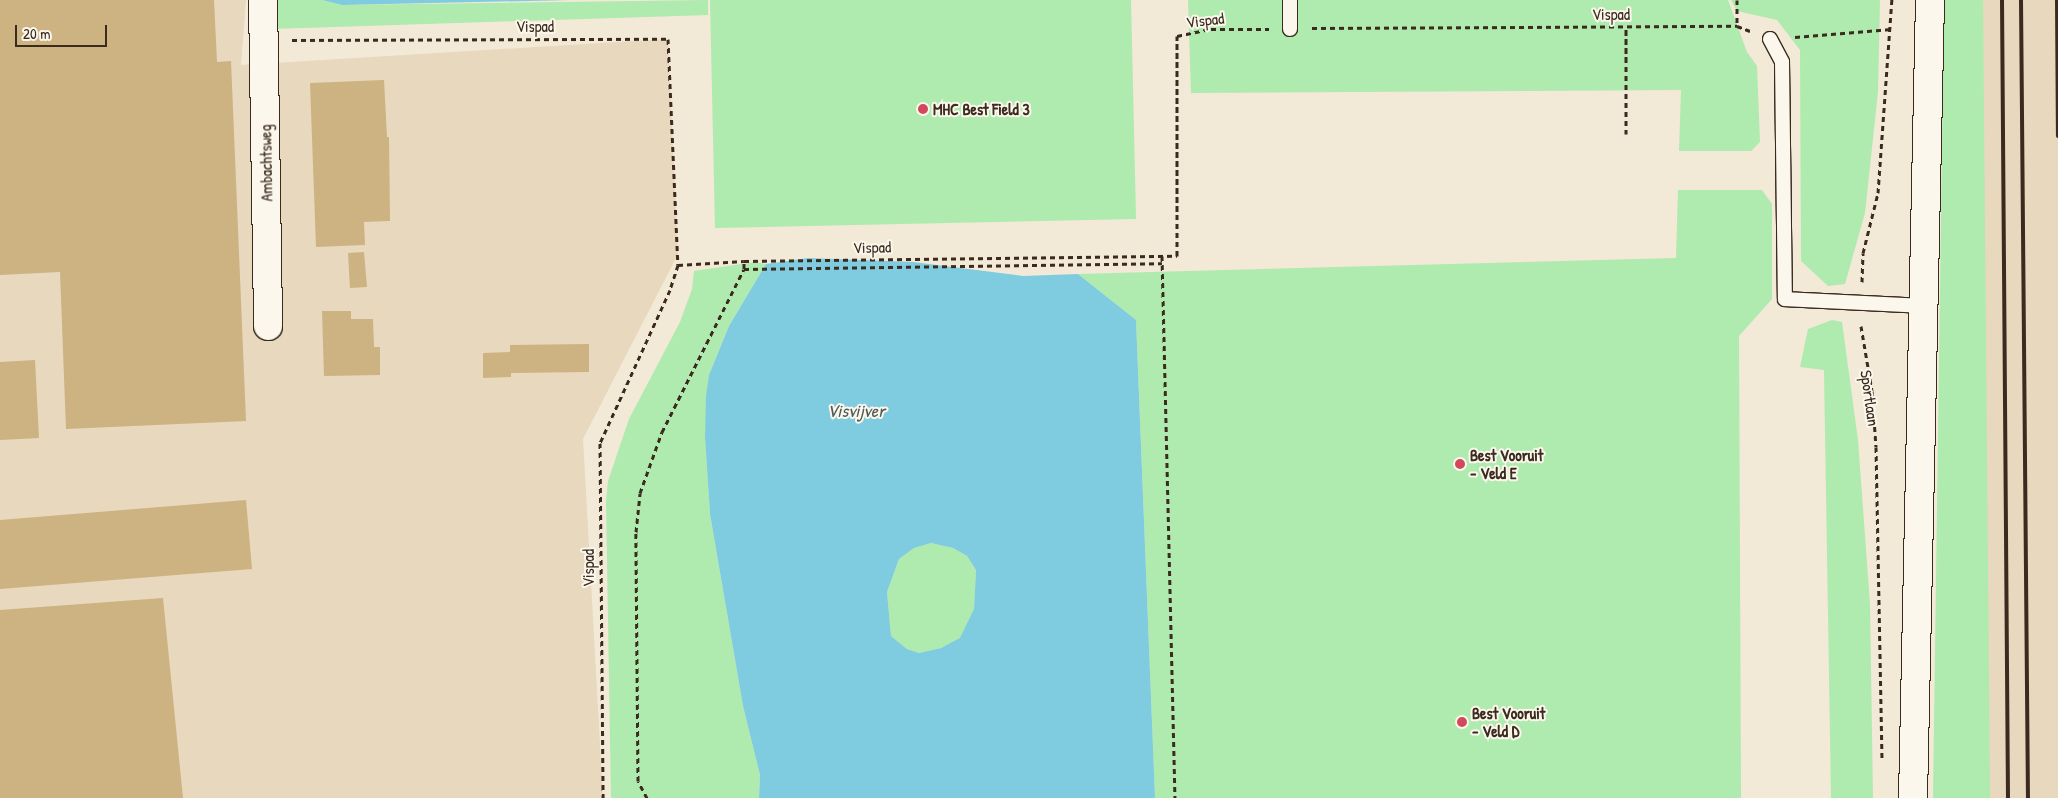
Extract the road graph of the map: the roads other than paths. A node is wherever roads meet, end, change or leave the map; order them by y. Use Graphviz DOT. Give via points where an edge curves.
graph roads {
  1 [pos="263,0"];
  2 [pos="1290,0"];
  3 [pos="1930,0"];
  4 [pos="1290,28"];
  5 [pos="1770,39"];
  6 [pos="1923,306"];
  7 [pos="268,326"];
  8 [pos="1913,798"];
  1 -- 7 [label="street, Ambachtsweg"];
  2 -- 4 [label="lane"];
  3 -- 6 [label="street"];
  5 -- 6 [label="lane" via="1782,62 1785,299"];
  6 -- 8 [label="street"];
}
